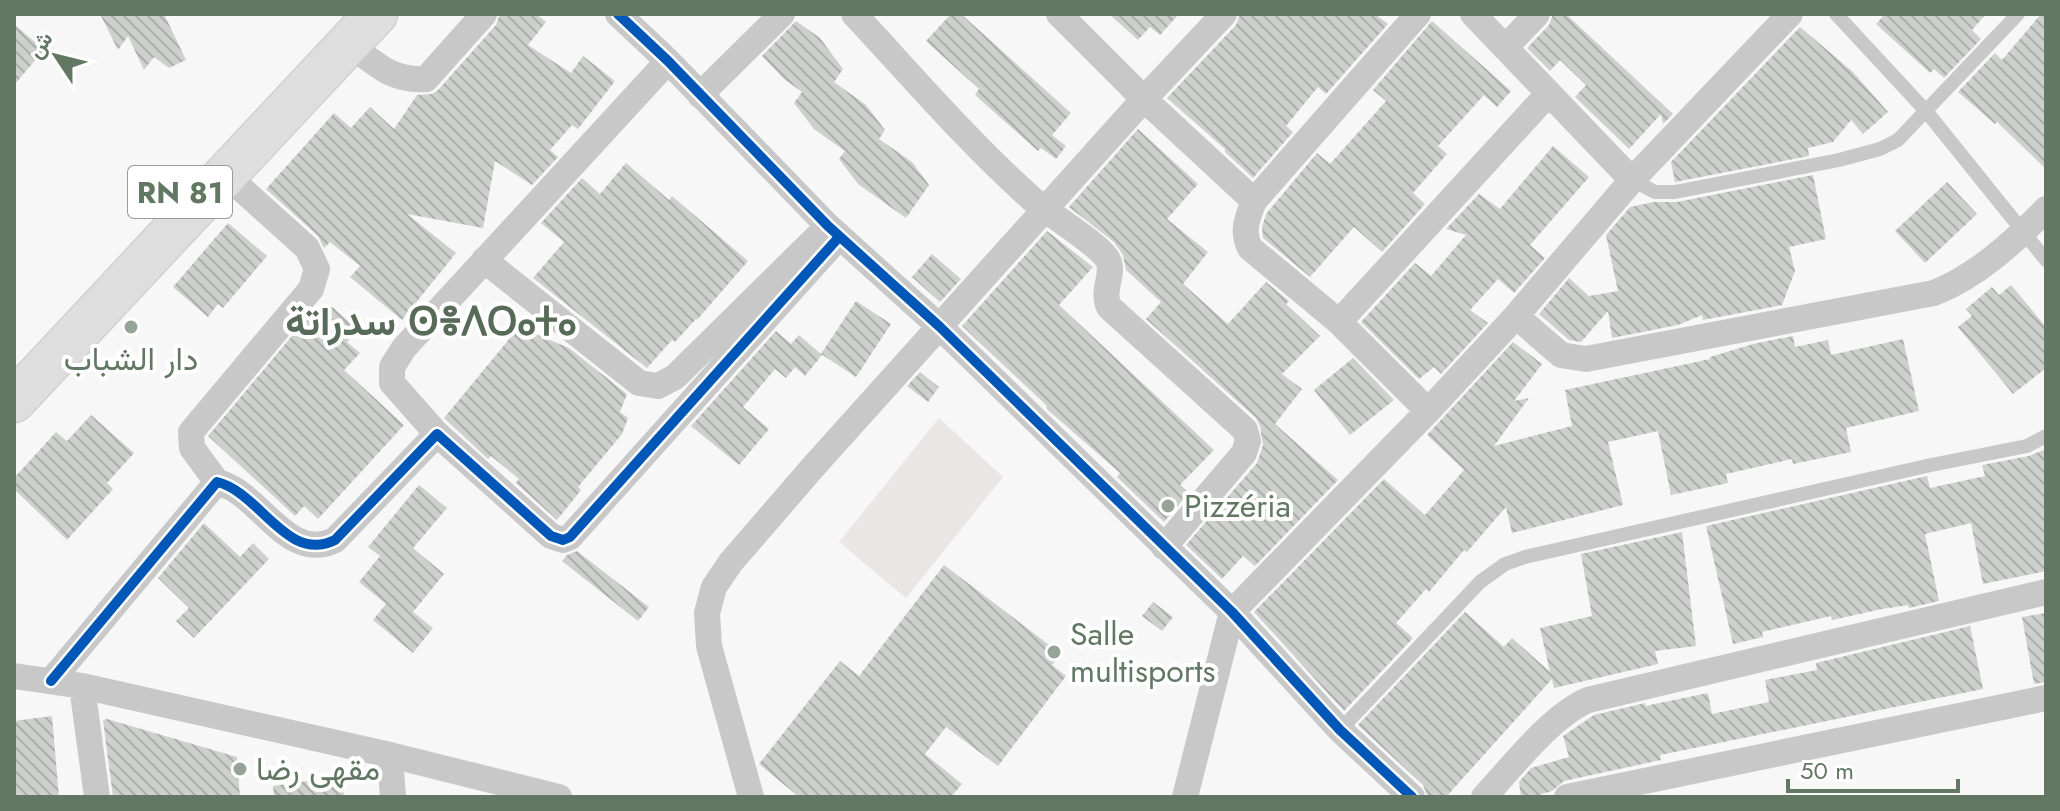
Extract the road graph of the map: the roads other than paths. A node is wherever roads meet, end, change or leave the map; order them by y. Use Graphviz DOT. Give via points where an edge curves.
graph roads {
  1 [pos="484,14"];
  2 [pos="618,14"];
  3 [pos="782,14"];
  4 [pos="854,14"];
  5 [pos="1059,14"];
  6 [pos="1224,14"];
  7 [pos="1418,14"];
  8 [pos="1473,14"];
  9 [pos="1537,14"];
  10 [pos="1790,14"];
  11 [pos="1836,14"];
  12 [pos="2018,14"];
  13 [pos="357,24"];
  14 [pos="1506,47"];
  15 [pos="668,61"];
  16 [pos="1549,93"];
  17 [pos="700,95"];
  18 [pos="1144,99"];
  19 [pos="1926,111"];
  20 [pos="226,175"];
  21 [pos="1632,180"];
  22 [pos="1254,201"];
  23 [pos="2046,209"];
  24 [pos="1046,210"];
  25 [pos="834,231"];
  26 [pos="2022,234"];
  27 [pos="484,260"];
  28 [pos="2046,260"];
  29 [pos="1516,316"];
  30 [pos="1339,322"];
  31 [pos="940,327"];
  32 [pos="14,370"];
  33 [pos="14,401"];
  34 [pos="1428,411"];
  35 [pos="437,434"];
  36 [pos="2046,436"];
  37 [pos="217,482"];
  38 [pos="1164,547"];
  39 [pos="2046,592"];
  40 [pos="1232,612"];
  41 [pos="14,676"];
  42 [pos="51,681"];
  43 [pos="82,686"];
  44 [pos="2046,698"];
  45 [pos="1340,730"];
  46 [pos="390,755"];
  47 [pos="97,797"];
  48 [pos="393,797"];
  49 [pos="559,797"];
  50 [pos="751,797"];
  51 [pos="1185,797"];
  52 [pos="1412,797"];
  53 [pos="1484,797"];
  54 [pos="1567,797"];
  1 -- 13 [label="street" via="426,79 401,79 386,72"];
  2 -- 15 [label="street"];
  3 -- 17 [label="street"];
  4 -- 24 [label="street" via="999,169"];
  5 -- 18 [label="street"];
  6 -- 18 [label="street"];
  7 -- 22 [label="street"];
  8 -- 14 [label="street"];
  9 -- 14 [label="street"];
  10 -- 21 [label="street"];
  11 -- 19 [label="lane"];
  12 -- 19 [label="lane"];
  13 -- 20 [label="main road"];
  13 -- 32 [label="main road, RN 81"];
  14 -- 16 [label="street"];
  15 -- 17 [label="street"];
  15 -- 27 [label="street"];
  16 -- 21 [label="street"];
  16 -- 30 [label="street"];
  17 -- 25 [label="street"];
  18 -- 22 [label="street"];
  18 -- 24 [label="street"];
  19 -- 21 [label="lane" via="1898,140 1839,160 1675,192 1655,192"];
  19 -- 26 [label="lane"];
  20 -- 33 [label="main road"];
  20 -- 37 [label="street" via="307,248 317,269 311,289 191,432 192,448"];
  21 -- 29 [label="street"];
  22 -- 30 [label="street" via="1245,228 1250,248"];
  23 -- 26 [label="street"];
  24 -- 31 [label="street"];
  24 -- 38 [label="street" via="1107,259 1109,307 1245,430 1244,453"];
  25 -- 27 [label="street" via="675,377 658,386 639,383"];
  25 -- 31 [label="street"];
  25 -- 35 [label="street" via="570,537 551,536"];
  26 -- 28 [label="lane"];
  26 -- 29 [label="street" via="1970,274 1934,293 1586,359 1561,355"];
  27 -- 35 [label="street" via="392,367 392,383"];
  29 -- 34 [label="street"];
  30 -- 34 [label="street"];
  31 -- 38 [label="street"];
  31 -- 50 [label="street" via="714,587 707,613 709,646"];
  34 -- 40 [label="street"];
  35 -- 37 [label="street" via="325,545 295,541 247,498"];
  36 -- 45 [label="lane" via="2027,446 1505,564 1480,582"];
  37 -- 42 [label="street"];
  38 -- 40 [label="street"];
  39 -- 53 [label="street" via="1588,700 1569,710"];
  40 -- 45 [label="street"];
  40 -- 51 [label="street"];
  41 -- 42 [label="street"];
  42 -- 43 [label="street"];
  43 -- 46 [label="street"];
  43 -- 47 [label="street"];
  44 -- 54 [label="street"];
  45 -- 52 [label="street"];
  46 -- 48 [label="street"];
  46 -- 49 [label="street"];
}
